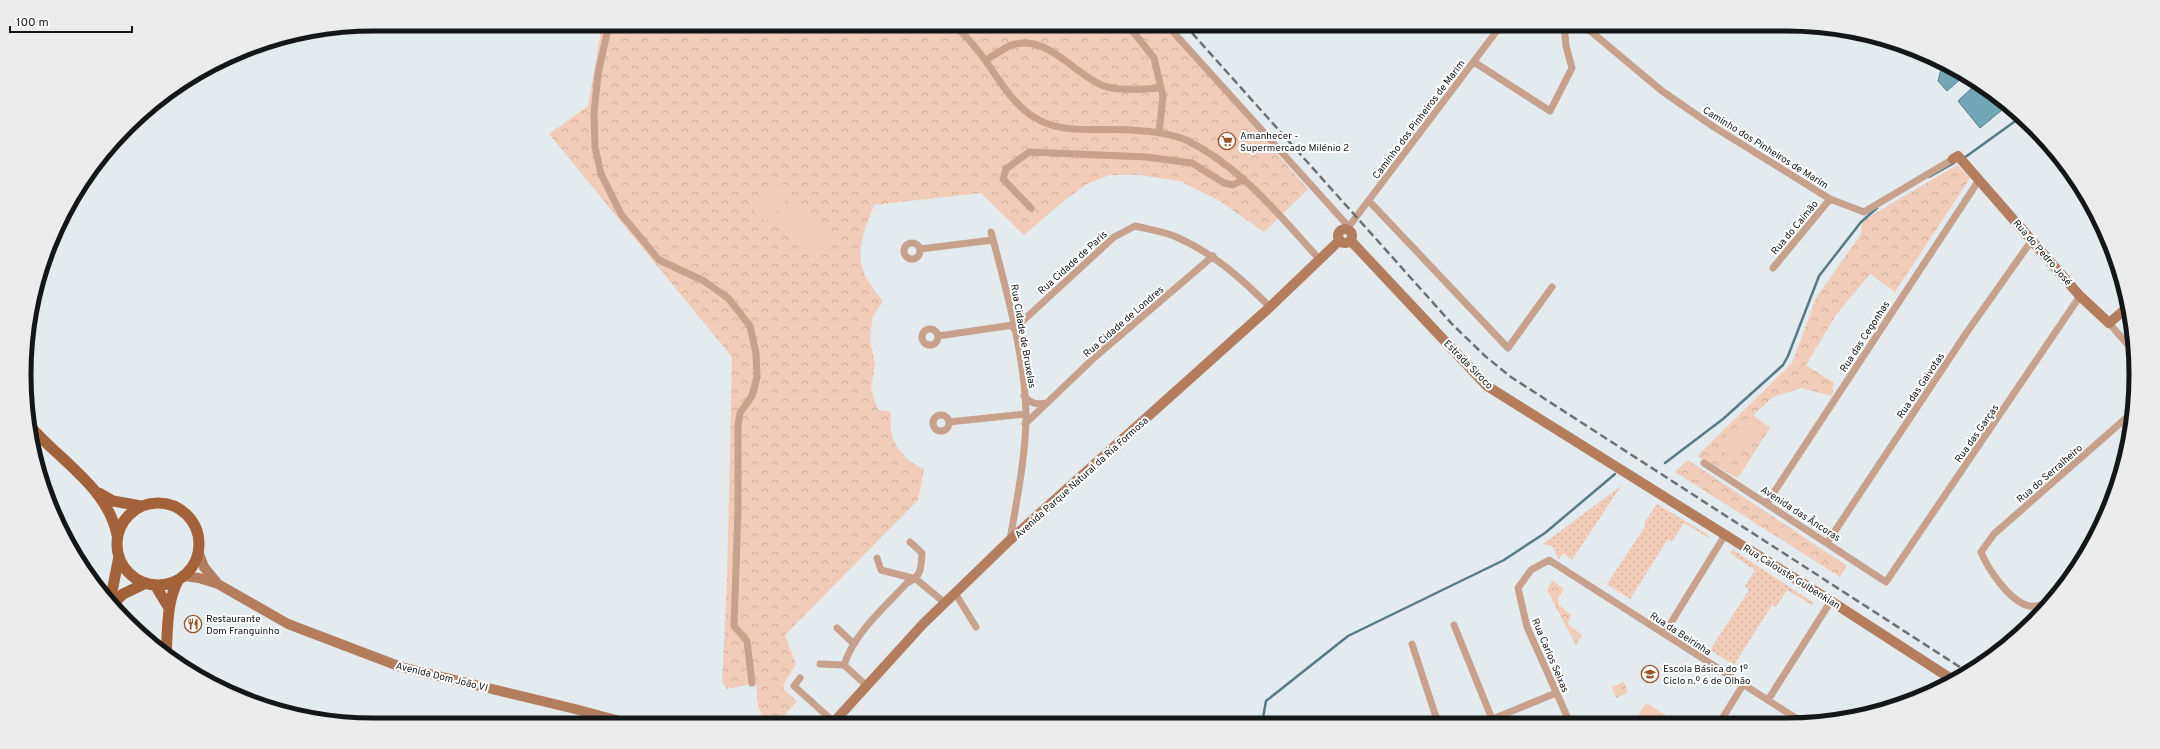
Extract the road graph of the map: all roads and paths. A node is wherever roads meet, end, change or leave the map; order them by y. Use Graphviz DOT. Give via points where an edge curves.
graph roads {
  1 [pos="607,31"];
  2 [pos="960,31"];
  3 [pos="1133,31"];
  4 [pos="1172,31"];
  5 [pos="1497,31"];
  6 [pos="1565,31"];
  7 [pos="1590,31"];
  8 [pos="986,60"];
  9 [pos="1474,62"];
  10 [pos="1161,88"];
  11 [pos="1159,134"];
  12 [pos="1956,159"];
  13 [pos="1244,179"];
  14 [pos="1979,180"];
  15 [pos="1830,200"];
  16 [pos="1369,201"];
  17 [pos="1031,208"];
  18 [pos="1348,228"];
  19 [pos="991,232"];
  20 [pos="993,240"];
  21 [pos="1340,240"];
  22 [pos="2032,240"];
  23 [pos="1351,241"];
  24 [pos="920,249"];
  25 [pos="1213,256"];
  26 [pos="1320,260"];
  27 [pos="1773,268"];
  28 [pos="1552,287"];
  29 [pos="2080,296"];
  30 [pos="1270,307"];
  31 [pos="2123,311"];
  32 [pos="2109,323"];
  33 [pos="1013,327"];
  34 [pos="938,336"];
  35 [pos="2127,344"];
  36 [pos="1024,396"];
  37 [pos="1047,403"];
  38 [pos="1026,414"];
  39 [pos="2126,418"];
  40 [pos="949,422"];
  41 [pos="1025,424"];
  42 [pos="36,432"];
  43 [pos="1704,463"];
  44 [pos="1629,474"];
  45 [pos="95,491"];
  46 [pos="1767,503"];
  47 [pos="141,506"];
  48 [pos="1725,535"];
  49 [pos="117,536"];
  50 [pos="1010,540"];
  51 [pos="910,542"];
  52 [pos="1827,543"];
  53 [pos="198,551"];
  54 [pos="118,556"];
  55 [pos="877,558"];
  56 [pos="1549,560"];
  57 [pos="181,578"];
  58 [pos="916,579"];
  59 [pos="1886,582"];
  60 [pos="151,584"];
  61 [pos="218,584"];
  62 [pos="955,593"];
  63 [pos="111,595"];
  64 [pos="1831,600"];
  65 [pos="116,601"];
  66 [pos="945,603"];
  67 [pos="2041,604"];
  68 [pos="169,608"];
  69 [pos="1454,625"];
  70 [pos="976,627"];
  71 [pos="837,628"];
  72 [pos="1664,634"];
  73 [pos="854,644"];
  74 [pos="1412,644"];
  75 [pos="166,648"];
  76 [pos="820,664"];
  77 [pos="844,665"];
  78 [pos="1949,677"];
  79 [pos="800,678"];
  80 [pos="752,683"];
  81 [pos="1743,685"];
  82 [pos="867,686"];
  83 [pos="1556,693"];
  84 [pos="1768,700"];
  85 [pos="610,718"];
  86 [pos="828,718"];
  87 [pos="838,718"];
  88 [pos="1436,718"];
  89 [pos="1492,718"];
  90 [pos="1494,718"];
  91 [pos="1568,718"];
  92 [pos="1722,718"];
  93 [pos="1795,718"];
  1 -- 80 [label="street" via="598,74 594,113 595,147 601,174 621,214 659,260 704,281 729,299 750,326 756,353 757,377 752,396 740,414 738,425 738,510 733,608 734,626 747,641"];
  2 -- 8 [label="street"];
  3 -- 10 [label="street" via="1154,58"];
  4 -- 18 [label="street"];
  5 -- 9 [label="street, Caminho dos Pinheiros de Marim"];
  6 -- 9 [label="street" via="1572,68 1550,111"];
  7 -- 15 [label="street, Caminho dos Pinheiros de Marim" via="1662,91 1714,128"];
  8 -- 10 [label="street" via="1010,46 1032,44 1051,50 1104,87"];
  8 -- 11 [label="street" via="999,82 1022,109 1039,121 1056,127 1132,130"];
  9 -- 16 [label="street, Caminho dos Pinheiros de Marim"];
  10 -- 11 [label="street" via="1163,96"];
  11 -- 13 [label="street" via="1187,140 1217,158"];
  12 -- 14 [label="street, Rua do Pedro José"];
  12 -- 15 [label="street, Caminho dos Pinheiros de Marim" via="1864,212"];
  13 -- 17 [label="street" via="1233,185 1224,183 1192,163 1146,157 1030,152 1006,169 1003,179"];
  13 -- 26 [label="street"];
  14 -- 22 [label="street, Rua do Pedro José"];
  14 -- 46 [label="street, Rua das Cegonhas"];
  15 -- 27 [label="street, Rua do Caimão"];
  16 -- 18 [label="street, Caminho dos Pinheiros de Marim"];
  16 -- 28 [label="street" via="1508,348"];
  18 -- 21 [label="street" via="1340,232"];
  18 -- 23 [label="street" via="1352,236"];
  19 -- 20 [label="street, Rua Cidade de Bruxelas"];
  20 -- 24 [label="street"];
  20 -- 33 [label="street, Rua Cidade de Bruxelas"];
  21 -- 23 [label="street" via="1346,243"];
  21 -- 26 [label="street, Avenida Parque Natural da Ria Formosa"];
  22 -- 29 [label="street, Rua do Pedro José"];
  22 -- 52 [label="street, Rua das Gaivotas" via="1967,332"];
  23 -- 44 [label="street, Estrada Siroco" via="1488,386"];
  25 -- 30 [label="street, Rua Cidade de Paris" via="1242,279"];
  25 -- 33 [label="street, Rua Cidade de Paris" via="1173,235 1135,226 1114,237"];
  25 -- 37 [label="street, Rua Cidade de Londres" via="1095,357"];
  26 -- 30 [label="street, Avenida Parque Natural da Ria Formosa"];
  29 -- 32 [label="street, Rua do Pedro José"];
  29 -- 59 [label="street, Rua das Garças"];
  30 -- 50 [label="street, Avenida Parque Natural da Ria Formosa"];
  31 -- 32 [label="street"];
  32 -- 35 [label="street, Rua do Pedro José"];
  33 -- 34 [label="street"];
  33 -- 36 [label="street, Rua Cidade de Bruxelas" via="1023,376"];
  36 -- 37 [label="street" via="1037,405"];
  36 -- 38 [label="street, Rua Cidade de Bruxelas"];
  37 -- 41 [label="street, Rua Cidade de Londres"];
  38 -- 40 [label="street"];
  38 -- 41 [label="street, Rua Cidade de Bruxelas"];
  39 -- 67 [label="street, Rua do Serralheiro" via="1994,534 1981,552 1988,568 2015,598 2029,606"];
  41 -- 50 [label="street, Rua Cidade de Bruxelas" via="1023,466"];
  42 -- 45 [label="main road"];
  43 -- 46 [label="street, Avenida das Âncoras"];
  44 -- 48 [label="street, Rua Calouste Gulbenkian"];
  45 -- 47 [label="main road" via="113,501"];
  45 -- 49 [label="main road" via="114,521"];
  46 -- 52 [label="street, Avenida das Âncoras"];
  47 -- 49 [label="main road" via="127,516"];
  47 -- 53 [label="main road" via="153,503 166,504 183,512 195,526"];
  48 -- 64 [label="street, Rua Calouste Gulbenkian"];
  48 -- 72 [label="street"];
  49 -- 54 [label="main road"];
  50 -- 62 [label="street, Avenida Parque Natural da Ria Formosa"];
  51 -- 58 [label="street" via="922,553 920,574"];
  52 -- 59 [label="street, Avenida das Âncoras"];
  53 -- 57 [label="main road" via="193,565"];
  53 -- 61 [label="street, Avenida Dom João VI" via="204,567"];
  54 -- 60 [label="main road" via="124,568 134,577"];
  54 -- 63 [label="main road"];
  55 -- 58 [label="street" via="881,570"];
  56 -- 72 [label="street, Rua da Beirinha"];
  56 -- 83 [label="street, Rua Carlos Seixas" via="1531,570 1518,588 1527,627"];
  57 -- 60 [label="main road" via="168,584"];
  57 -- 61 [label="street, Avenida Dom João VI" via="194,577"];
  57 -- 68 [label="main road"];
  58 -- 66 [label="street"];
  58 -- 73 [label="street" via="907,583"];
  60 -- 65 [label="main road" via="123,594"];
  60 -- 68 [label="main road"];
  61 -- 85 [label="street, Avenida Dom João VI" via="288,624 401,667"];
  62 -- 66 [label="street, Avenida Parque Natural da Ria Formosa"];
  62 -- 70 [label="street"];
  64 -- 78 [label="street, Rua Calouste Gulbenkian"];
  64 -- 84 [label="street"];
  66 -- 82 [label="street, Avenida Parque Natural da Ria Formosa"];
  68 -- 75 [label="main road"];
  69 -- 89 [label="street"];
  71 -- 73 [label="street"];
  72 -- 81 [label="street, Rua da Beirinha"];
  73 -- 77 [label="street" via="848,650"];
  74 -- 88 [label="street"];
  76 -- 77 [label="street"];
  77 -- 82 [label="street"];
  79 -- 86 [label="street" via="794,686"];
  81 -- 84 [label="street, Rua da Beirinha"];
  81 -- 92 [label="street"];
  82 -- 87 [label="street, Avenida Parque Natural da Ria Formosa"];
  83 -- 90 [label="street"];
  83 -- 91 [label="street, Rua Carlos Seixas"];
  84 -- 93 [label="street, Rua da Beirinha"];
}
